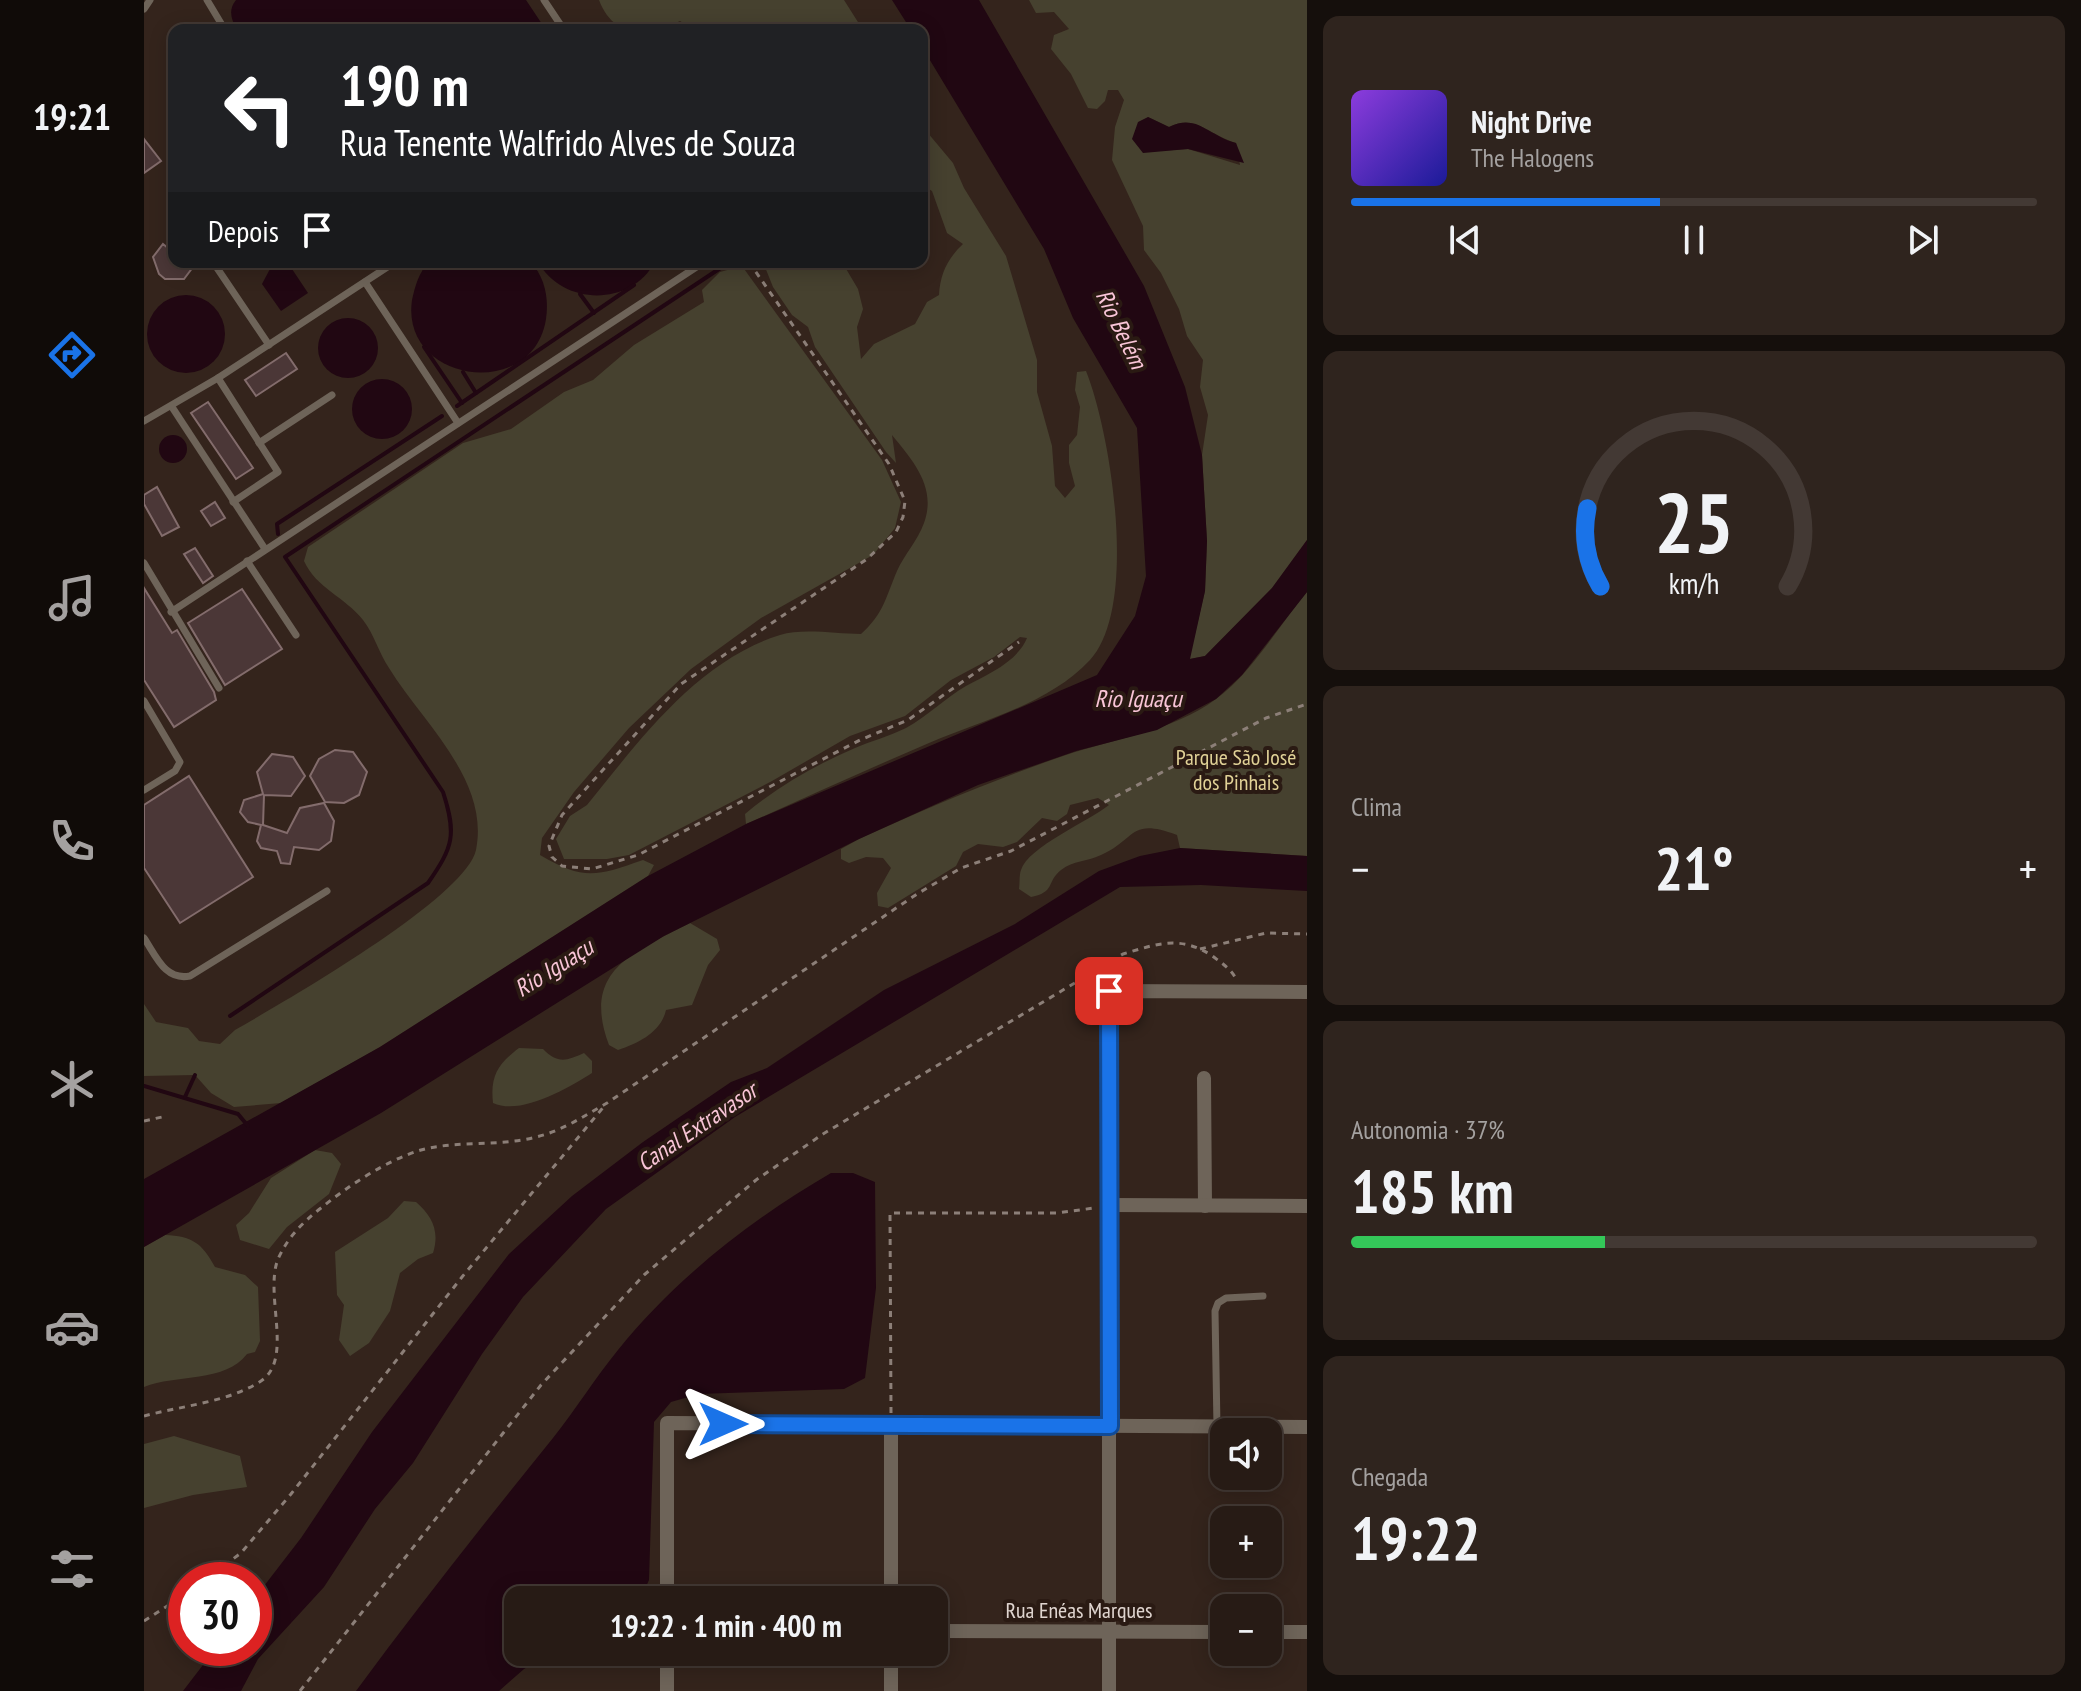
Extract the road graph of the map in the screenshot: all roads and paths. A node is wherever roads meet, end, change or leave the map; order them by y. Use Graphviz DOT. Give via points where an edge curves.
graph roads {
  1 [pos="150,0"];
  2 [pos="207,0"];
  3 [pos="544,0"];
  4 [pos="144,9"];
  5 [pos="221,24"];
  6 [pos="560,24"];
  7 [pos="217,268"];
  8 [pos="377,268"];
  9 [pos="385,268"];
  10 [pos="695,268"];
  11 [pos="753,268"];
  12 [pos="379,272"];
  13 [pos="365,282"];
  14 [pos="269,345"];
  15 [pos="218,378"];
  16 [pos="332,395"];
  17 [pos="172,407"];
  18 [pos="144,421"];
  19 [pos="458,423"];
  20 [pos="259,443"];
  21 [pos="233,502"];
  22 [pos="265,549"];
  23 [pos="247,561"];
  24 [pos="144,563"];
  25 [pos="171,612"];
  26 [pos="296,635"];
  27 [pos="1019,642"];
  28 [pos="219,688"];
  29 [pos="144,701"];
  30 [pos="1307,704"];
  31 [pos="144,790"];
  32 [pos="327,891"];
  33 [pos="1307,934"];
  34 [pos="144,938"];
  35 [pos="1200,949"];
  36 [pos="1240,992"];
  37 [pos="1307,992"];
  38 [pos="1204,1078"];
  39 [pos="607,1103"];
  40 [pos="162,1117"];
  41 [pos="144,1121"];
  42 [pos="1110,1205"];
  43 [pos="1205,1206"];
  44 [pos="1307,1206"];
  45 [pos="1263,1296"];
  46 [pos="144,1416"];
  47 [pos="1217,1418"];
  48 [pos="891,1425"];
  49 [pos="1110,1426"];
  50 [pos="1210,1427"];
  51 [pos="1282,1427"];
  52 [pos="1307,1427"];
  53 [pos="229,1562"];
  54 [pos="667,1586"];
  55 [pos="891,1586"];
  56 [pos="168,1606"];
  57 [pos="144,1621"];
  58 [pos="948,1631"];
  59 [pos="1111,1632"];
  60 [pos="1210,1632"];
  61 [pos="1282,1632"];
  62 [pos="1307,1632"];
  63 [pos="667,1666"];
  64 [pos="891,1666"];
  65 [pos="300,1691"];
  66 [pos="667,1691"];
  67 [pos="891,1691"];
  68 [pos="1109,1691"];
  1 -- 4 [label="lane"];
  2 -- 5 [label="lane"];
  3 -- 6 [label="lane"];
  7 -- 14 [label="lane"];
  8 -- 12 [label="lane"];
  9 -- 12 [label="lane"];
  10 -- 19 [label="lane"];
  11 -- 27 [label="path" via="889,464 905,501 903,517 896,532 867,559 681,684 562,815 549,846 552,857 562,866 592,869 638,855 908,720"];
  12 -- 13 [label="lane"];
  13 -- 14 [label="lane"];
  13 -- 19 [label="lane"];
  14 -- 15 [label="lane"];
  15 -- 17 [label="lane"];
  15 -- 20 [label="lane"];
  16 -- 20 [label="lane"];
  17 -- 18 [label="lane"];
  17 -- 21 [label="lane"];
  19 -- 22 [label="lane"];
  20 -- 21 [label="lane" via="278,472"];
  21 -- 22 [label="lane"];
  22 -- 23 [label="lane"];
  23 -- 25 [label="lane"];
  23 -- 26 [label="lane"];
  24 -- 25 [label="lane"];
  25 -- 28 [label="lane"];
  29 -- 31 [label="lane" via="180,762 175,771"];
  30 -- 39 [label="path" via="1266,718 1011,851 950,874"];
  32 -- 34 [label="lane" via="190,976 168,974"];
  33 -- 35 [label="path" via="1266,933"];
  35 -- 36 [label="path" via="1234,973"];
  35 -- 65 [label="path" via="1173,941 1123,954 823,1134 756,1180 644,1275 576,1346"];
  36 -- 37 [label="street"];
  36 -- 42 [label="street" via="1109,991"];
  38 -- 43 [label="street"];
  39 -- 46 [label="path" via="563,1129 533,1138 419,1151 323,1207 291,1234 277,1262 272,1293 278,1348 274,1366 262,1380 230,1394"];
  39 -- 53 [label="path" via="291,1494"];
  40 -- 41 [label="path"];
  42 -- 43 [label="street"];
  42 -- 48 [label="path" via="1057,1213 890,1213"];
  42 -- 49 [label="street"];
  43 -- 44 [label="street"];
  45 -- 47 [label="lane" via="1218,1303"];
  48 -- 49 [label="street"];
  48 -- 54 [label="street" via="667,1423"];
  48 -- 55 [label="street"];
  49 -- 50 [label="street"];
  49 -- 59 [label="street"];
  51 -- 52 [label="street"];
  56 -- 57 [label="path"];
  58 -- 59 [label="street, Rua Enéas Marques"];
  59 -- 60 [label="street, Rua Enéas Marques"];
  59 -- 68 [label="street"];
  61 -- 62 [label="street"];
  63 -- 66 [label="street"];
  64 -- 67 [label="street"];
}
